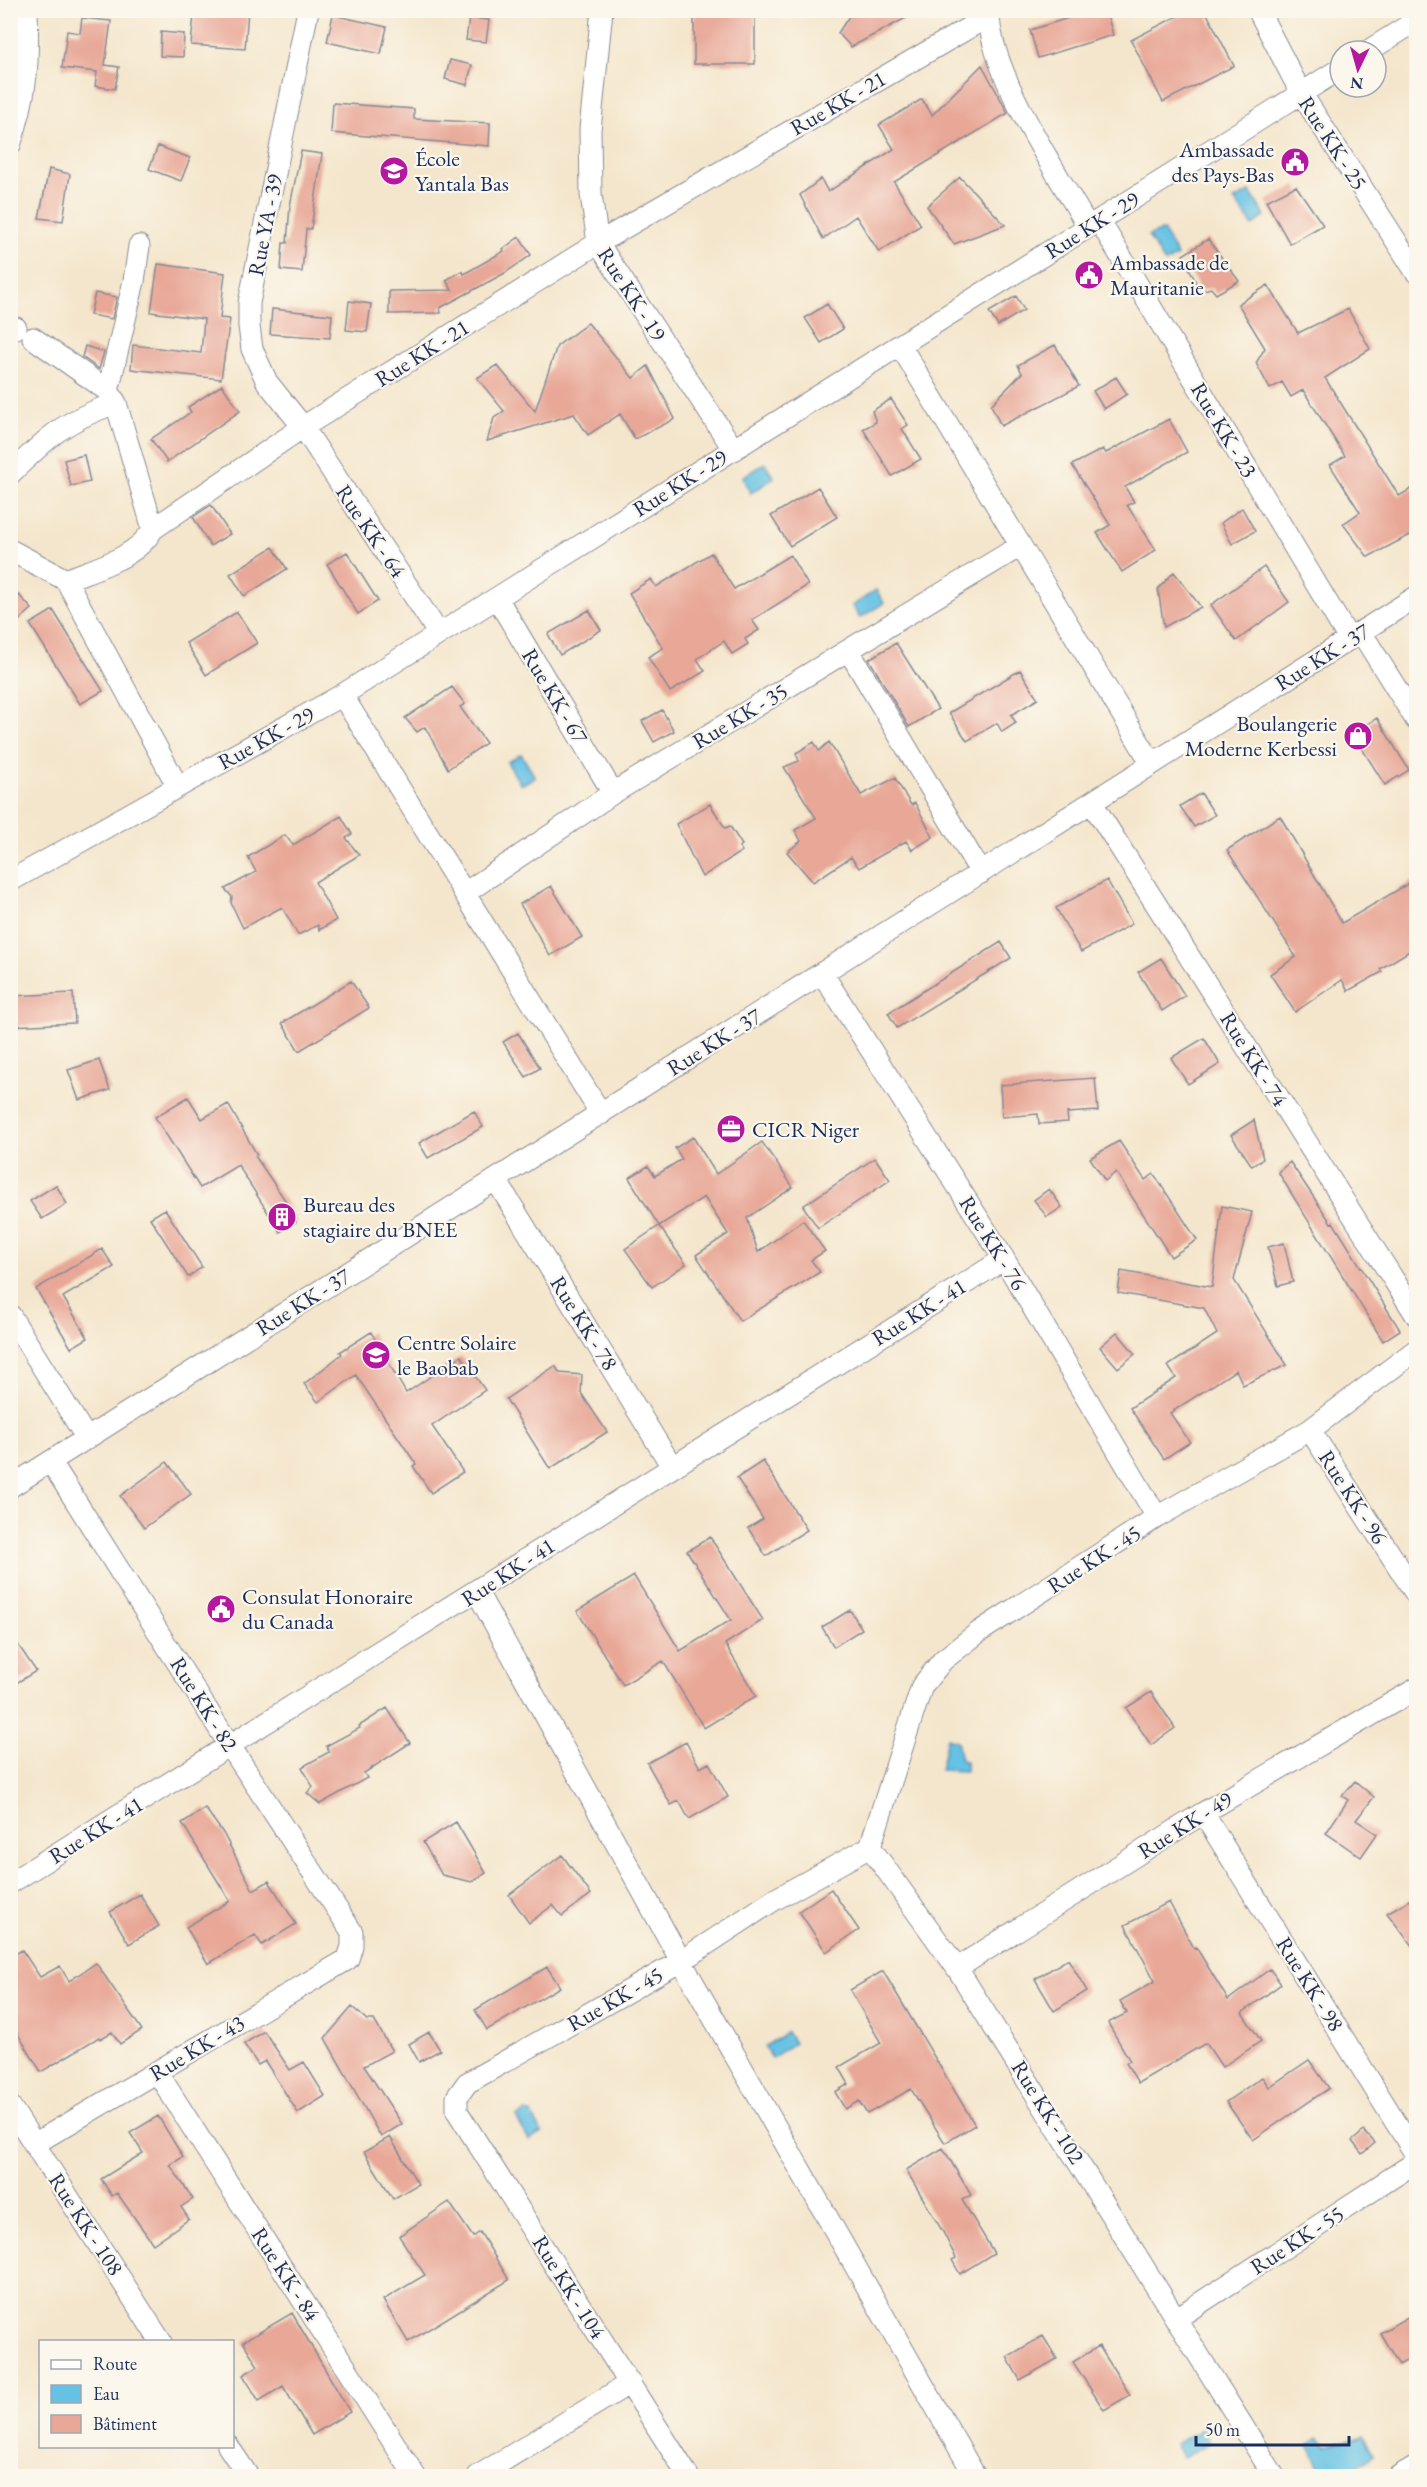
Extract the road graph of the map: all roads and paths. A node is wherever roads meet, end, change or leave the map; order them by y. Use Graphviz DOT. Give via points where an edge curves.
graph roads {
  1 [pos="27,10"];
  2 [pos="308,10"];
  3 [pos="602,10"];
  4 [pos="1258,10"];
  5 [pos="989,13"];
  6 [pos="1416,21"];
  7 [pos="1387,39"];
  8 [pos="1328,76"];
  9 [pos="1301,93"];
  10 [pos="10,145"];
  11 [pos="1094,224"];
  12 [pos="598,243"];
  13 [pos="139,246"];
  14 [pos="1416,272"];
  15 [pos="20,331"];
  16 [pos="900,345"];
  17 [pos="112,397"];
  18 [pos="303,428"];
  19 [pos="734,450"];
  20 [pos="10,474"];
  21 [pos="153,529"];
  22 [pos="1020,546"];
  23 [pos="10,550"];
  24 [pos="66,580"];
  25 [pos="1416,597"];
  26 [pos="497,598"];
  27 [pos="440,634"];
  28 [pos="1355,636"];
  29 [pos="849,651"];
  30 [pos="342,695"];
  31 [pos="1416,720"];
  32 [pos="1152,764"];
  33 [pos="178,787"];
  34 [pos="613,793"];
  35 [pos="1092,802"];
  36 [pos="981,873"];
  37 [pos="10,881"];
  38 [pos="465,893"];
  39 [pos="822,973"];
  40 [pos="601,1114"];
  41 [pos="496,1180"];
  42 [pos="1004,1260"];
  43 [pos="10,1315"];
  44 [pos="1416,1315"];
  45 [pos="1416,1350"];
  46 [pos="1310,1430"];
  47 [pos="87,1439"];
  48 [pos="51,1462"];
  49 [pos="671,1465"];
  50 [pos="10,1487"];
  51 [pos="1157,1517"];
  52 [pos="477,1592"];
  53 [pos="1416,1594"];
  54 [pos="1416,1689"];
  55 [pos="230,1746"];
  56 [pos="1203,1813"];
  57 [pos="870,1847"];
  58 [pos="10,1883"];
  59 [pos="352,1946"];
  60 [pos="681,1961"];
  61 [pos="957,1968"];
  62 [pos="157,2072"];
  63 [pos="457,2097"];
  64 [pos="10,2106"];
  65 [pos="34,2144"];
  66 [pos="1416,2155"];
  67 [pos="1416,2163"];
  68 [pos="1177,2318"];
  69 [pos="160,2340"];
  70 [pos="630,2383"];
  71 [pos="229,2448"];
  72 [pos="1416,2466"];
  73 [pos="248,2476"];
  74 [pos="415,2476"];
  75 [pos="478,2476"];
  76 [pos="688,2476"];
  77 [pos="975,2476"];
  78 [pos="1274,2476"];
  79 [pos="1399,2476"];
  1 -- 10 [label="street" via="24,106"];
  2 -- 18 [label="street, Rue YA - 39" via="249,303 252,349 267,382"];
  3 -- 12 [label="street, Rue KK - 19" via="590,130 591,195"];
  4 -- 9 [label="street, Rue KK - 25"];
  5 -- 11 [label="street, Rue KK - 23" via="999,63 1011,91"];
  5 -- 12 [label="street, Rue KK - 21"];
  6 -- 7 [label="street"];
  8 -- 9 [label="street, Rue KK - 29"];
  9 -- 11 [label="street, Rue KK - 29"];
  9 -- 14 [label="street, Rue KK - 25"];
  11 -- 16 [label="street, Rue KK - 29"];
  11 -- 28 [label="street, Rue KK - 23"];
  12 -- 18 [label="street, Rue KK - 21"];
  12 -- 19 [label="street, Rue KK - 19"];
  13 -- 17 [label="street"];
  15 -- 17 [label="street"];
  16 -- 19 [label="street, Rue KK - 29"];
  16 -- 22 [label="street"];
  17 -- 20 [label="street" via="50,434"];
  17 -- 21 [label="street"];
  18 -- 21 [label="street, Rue KK - 21"];
  18 -- 27 [label="street, Rue KK - 64"];
  19 -- 26 [label="street, Rue KK - 29"];
  21 -- 24 [label="street, Rue KK - 21" via="146,542 130,552"];
  22 -- 29 [label="street, Rue KK - 35"];
  22 -- 32 [label="street"];
  23 -- 24 [label="street"];
  24 -- 33 [label="street"];
  25 -- 28 [label="street, Rue KK - 37"];
  26 -- 27 [label="street, Rue KK - 29"];
  26 -- 34 [label="street, Rue KK - 67"];
  27 -- 30 [label="street, Rue KK - 29"];
  28 -- 31 [label="street, Rue KK - 23"];
  28 -- 32 [label="street, Rue KK - 37"];
  29 -- 34 [label="street, Rue KK - 35"];
  29 -- 36 [label="street"];
  30 -- 33 [label="street, Rue KK - 29"];
  30 -- 38 [label="street"];
  32 -- 35 [label="street, Rue KK - 37"];
  33 -- 37 [label="street, Rue KK - 29"];
  34 -- 38 [label="street, Rue KK - 35"];
  35 -- 36 [label="street, Rue KK - 37"];
  35 -- 44 [label="street, Rue KK - 74"];
  36 -- 39 [label="street, Rue KK - 37"];
  38 -- 40 [label="street"];
  39 -- 40 [label="street, Rue KK - 37"];
  39 -- 42 [label="street, Rue KK - 76"];
  40 -- 41 [label="street, Rue KK - 37"];
  41 -- 47 [label="street, Rue KK - 37"];
  41 -- 49 [label="street, Rue KK - 78"];
  42 -- 49 [label="street, Rue KK - 41"];
  42 -- 51 [label="street, Rue KK - 76"];
  43 -- 47 [label="street"];
  45 -- 46 [label="street, Rue KK - 45"];
  46 -- 51 [label="street, Rue KK - 45"];
  46 -- 53 [label="street, Rue KK - 96"];
  47 -- 48 [label="street, Rue KK - 37"];
  48 -- 50 [label="street, Rue KK - 37"];
  48 -- 55 [label="street, Rue KK - 82"];
  49 -- 52 [label="street, Rue KK - 41"];
  51 -- 57 [label="street, Rue KK - 45" via="979,1632 943,1660 922,1686"];
  52 -- 55 [label="street, Rue KK - 41"];
  52 -- 60 [label="street"];
  54 -- 56 [label="street, Rue KK - 49"];
  55 -- 58 [label="street, Rue KK - 41"];
  55 -- 59 [label="street, Rue KK - 82" via="352,1932"];
  56 -- 61 [label="street, Rue KK - 49"];
  56 -- 66 [label="street, Rue KK - 98"];
  57 -- 60 [label="street, Rue KK - 45" via="774,1900"];
  57 -- 61 [label="street, Rue KK - 102"];
  59 -- 62 [label="street, Rue KK - 43" via="348,1959"];
  60 -- 63 [label="street, Rue KK - 45" via="467,2084"];
  60 -- 77 [label="street"];
  61 -- 68 [label="street, Rue KK - 102"];
  62 -- 65 [label="street, Rue KK - 43"];
  62 -- 74 [label="street, Rue KK - 84"];
  63 -- 70 [label="street, Rue KK - 104" via="457,2111"];
  64 -- 65 [label="street, Rue KK - 108"];
  65 -- 69 [label="street, Rue KK - 108"];
  67 -- 68 [label="street, Rue KK - 55"];
  68 -- 78 [label="street, Rue KK - 102"];
  70 -- 75 [label="street"];
  70 -- 76 [label="street, Rue KK - 104"];
  71 -- 73 [label="street"];
  72 -- 79 [label="street"];
}
